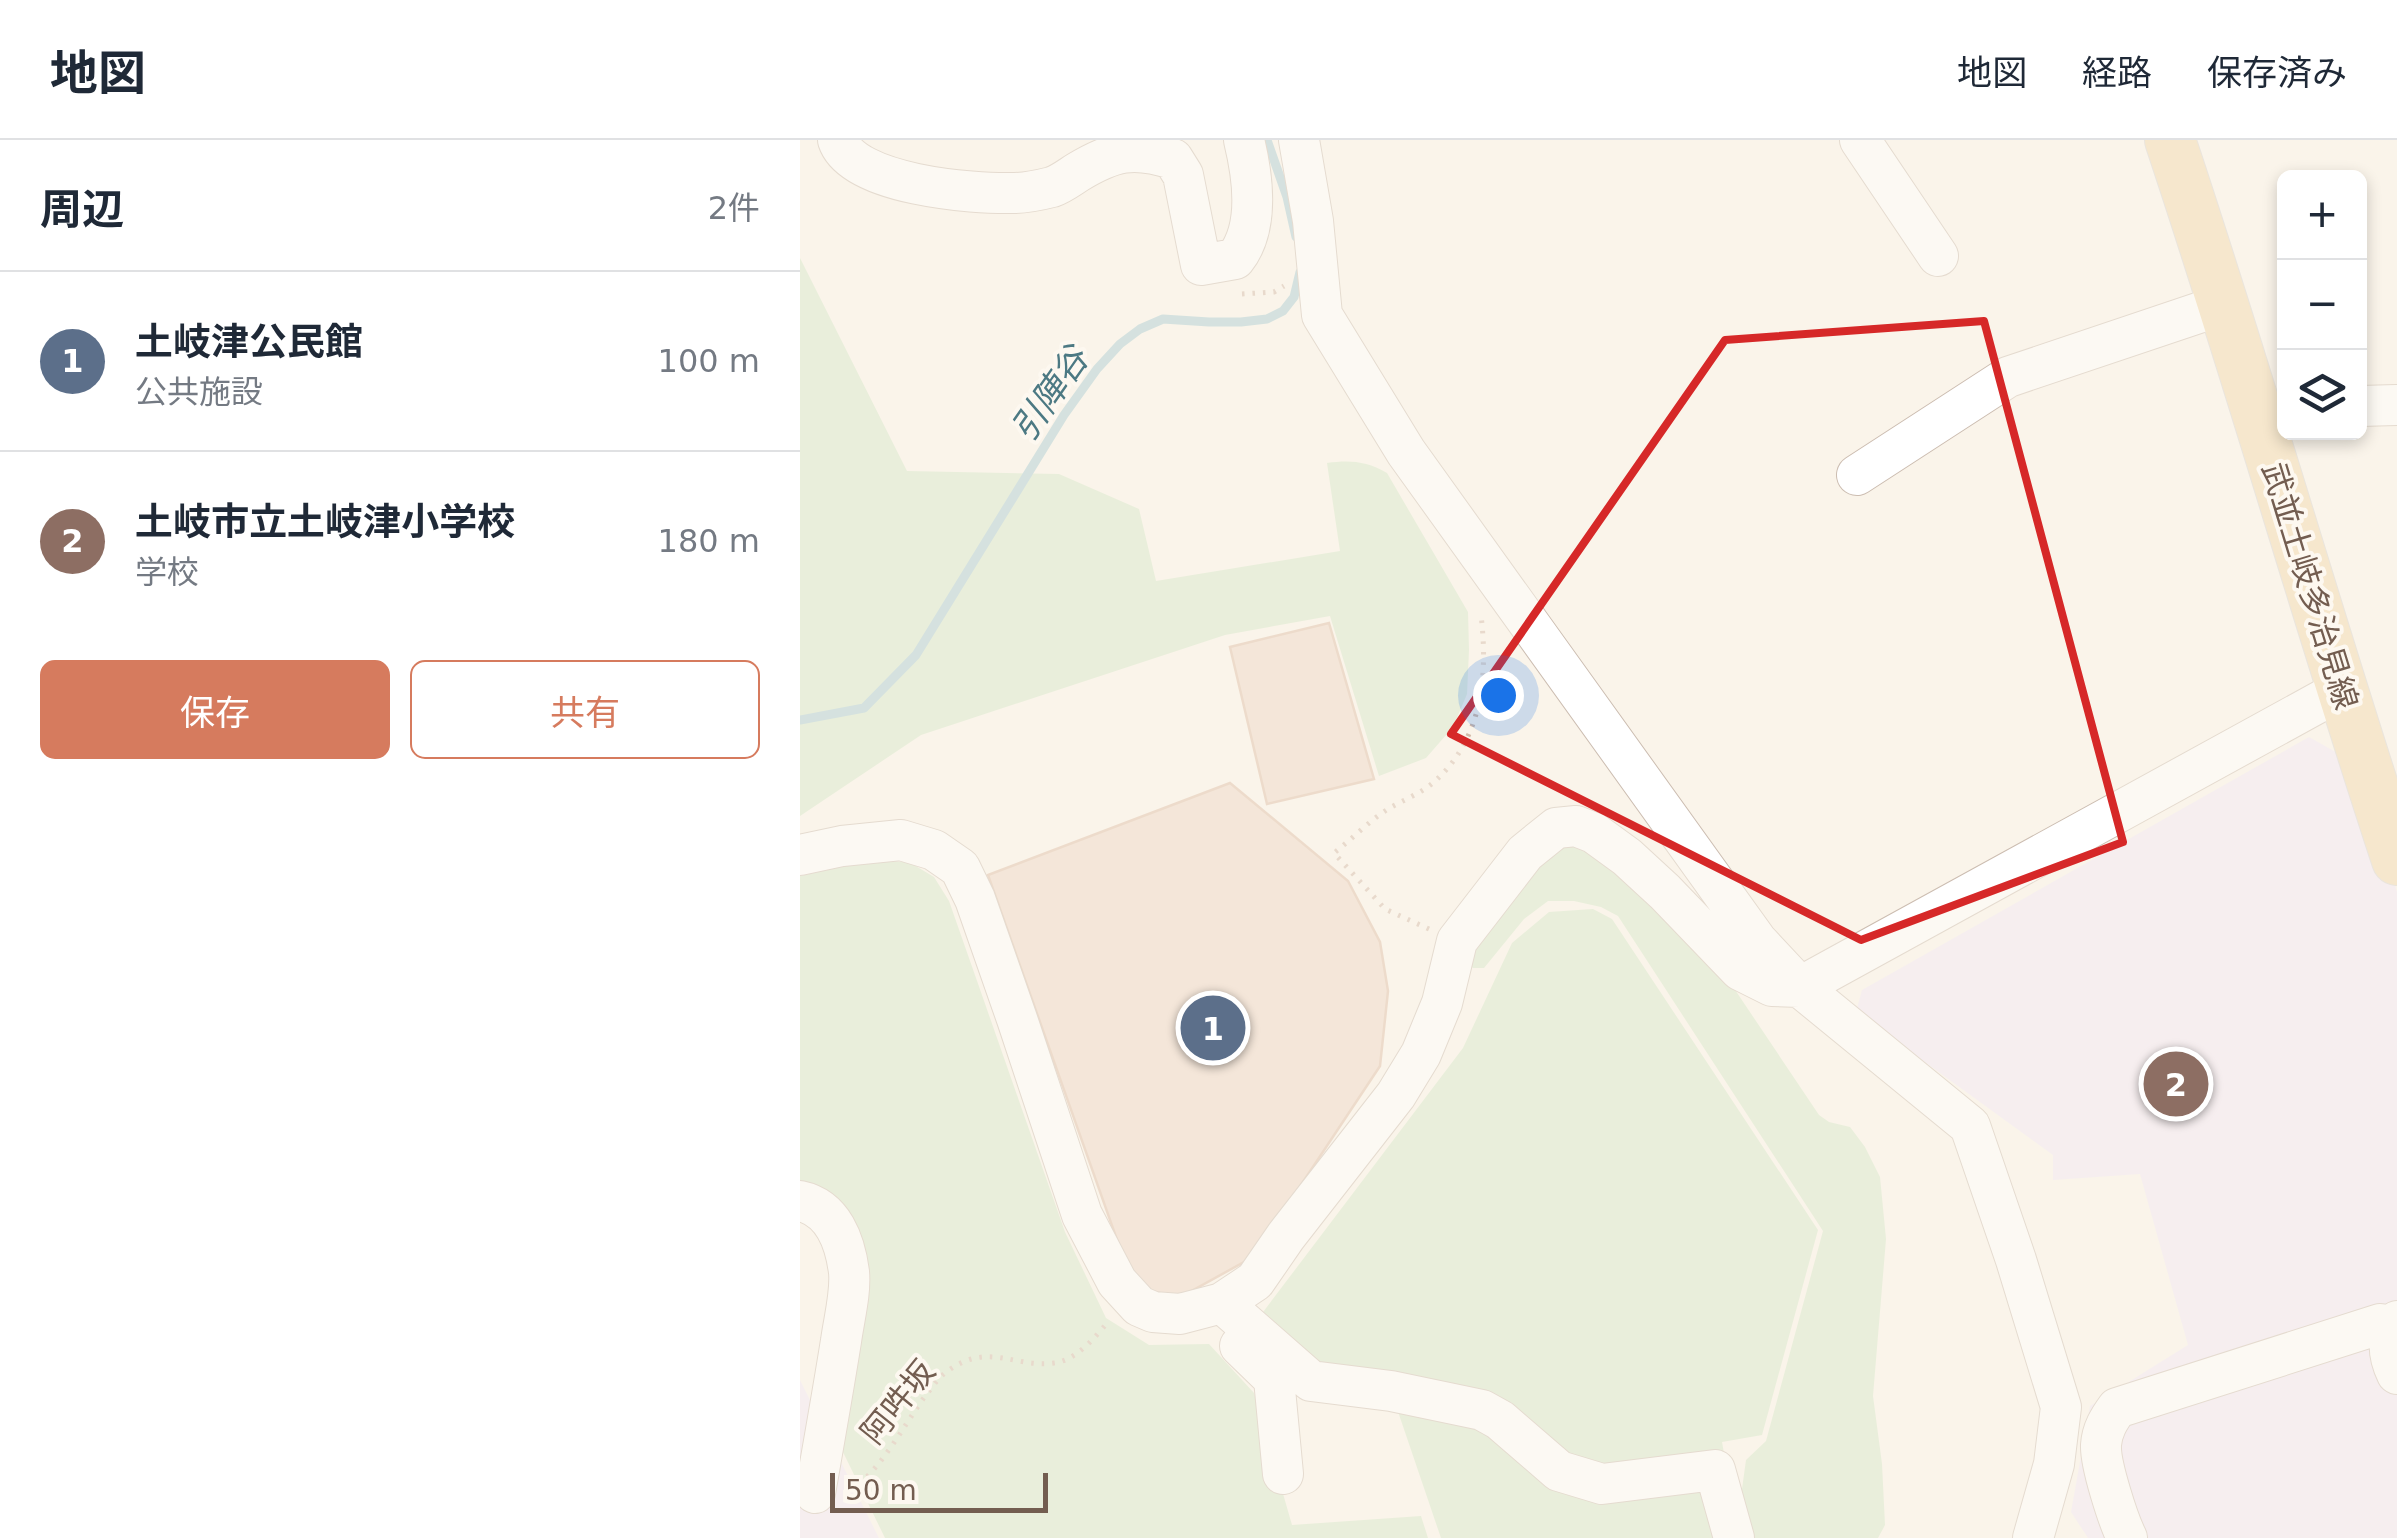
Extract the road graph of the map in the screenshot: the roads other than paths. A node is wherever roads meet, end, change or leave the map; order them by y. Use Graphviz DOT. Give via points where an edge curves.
graph roads {
  1 [pos="838,140"];
  2 [pos="1244,140"];
  3 [pos="1299,140"];
  4 [pos="1860,140"];
  5 [pos="2170,140"];
  6 [pos="1938,256"];
  7 [pos="2225,304"];
  8 [pos="2397,404"];
  9 [pos="2367,406"];
  10 [pos="2270,409"];
  11 [pos="1857,475"];
  12 [pos="2341,690"];
  13 [pos="800,854"];
  14 [pos="2397,860"];
  15 [pos="1800,987"];
  16 [pos="800,1202"];
  17 [pos="1211,1306"];
  18 [pos="2396,1323"];
  19 [pos="2397,1374"];
  20 [pos="1283,1474"];
  21 [pos="815,1493"];
  22 [pos="1734,1538"];
  23 [pos="2033,1538"];
  24 [pos="2128,1538"];
  1 -- 2 [label="street" via="866,169 937,190 1017,194 1056,186 1116,153 1140,150 1173,159 1184,175 1202,264 1235,259 1251,223"];
  3 -- 15 [label="street" via="1322,315 1398,456 1757,941"];
  4 -- 6 [label="street"];
  5 -- 7 [label="main road, 武並土岐多治見線"];
  7 -- 10 [label="main road, 武並土岐多治見線"];
  7 -- 11 [label="street" via="2008,378"];
  8 -- 9 [label="street"];
  10 -- 12 [label="main road, 武並土岐多治見線"];
  12 -- 14 [label="main road, 武並土岐多治見線"];
  12 -- 15 [label="street"];
  13 -- 17 [label="street" via="901,840 934,850 960,868 1082,1215 1109,1268 1138,1306 1153,1312"];
  15 -- 17 [label="street" via="1772,986 1740,970 1627,857 1594,832 1556,828 1524,853 1457,941 1442,1003 1396,1095 1255,1281"];
  15 -- 23 [label="street" via="1970,1126 2060,1407 2054,1464"];
  16 -- 21 [label="street" via="832,1219 849,1274"];
  17 -- 20 [label="street" via="1274,1379"];
  17 -- 22 [label="street" via="1311,1381 1482,1410 1559,1471 1602,1484 1715,1470"];
  18 -- 19 [label="street" via="2390,1346"];
  18 -- 24 [label="street" via="2117,1408 2100,1446"];
}
